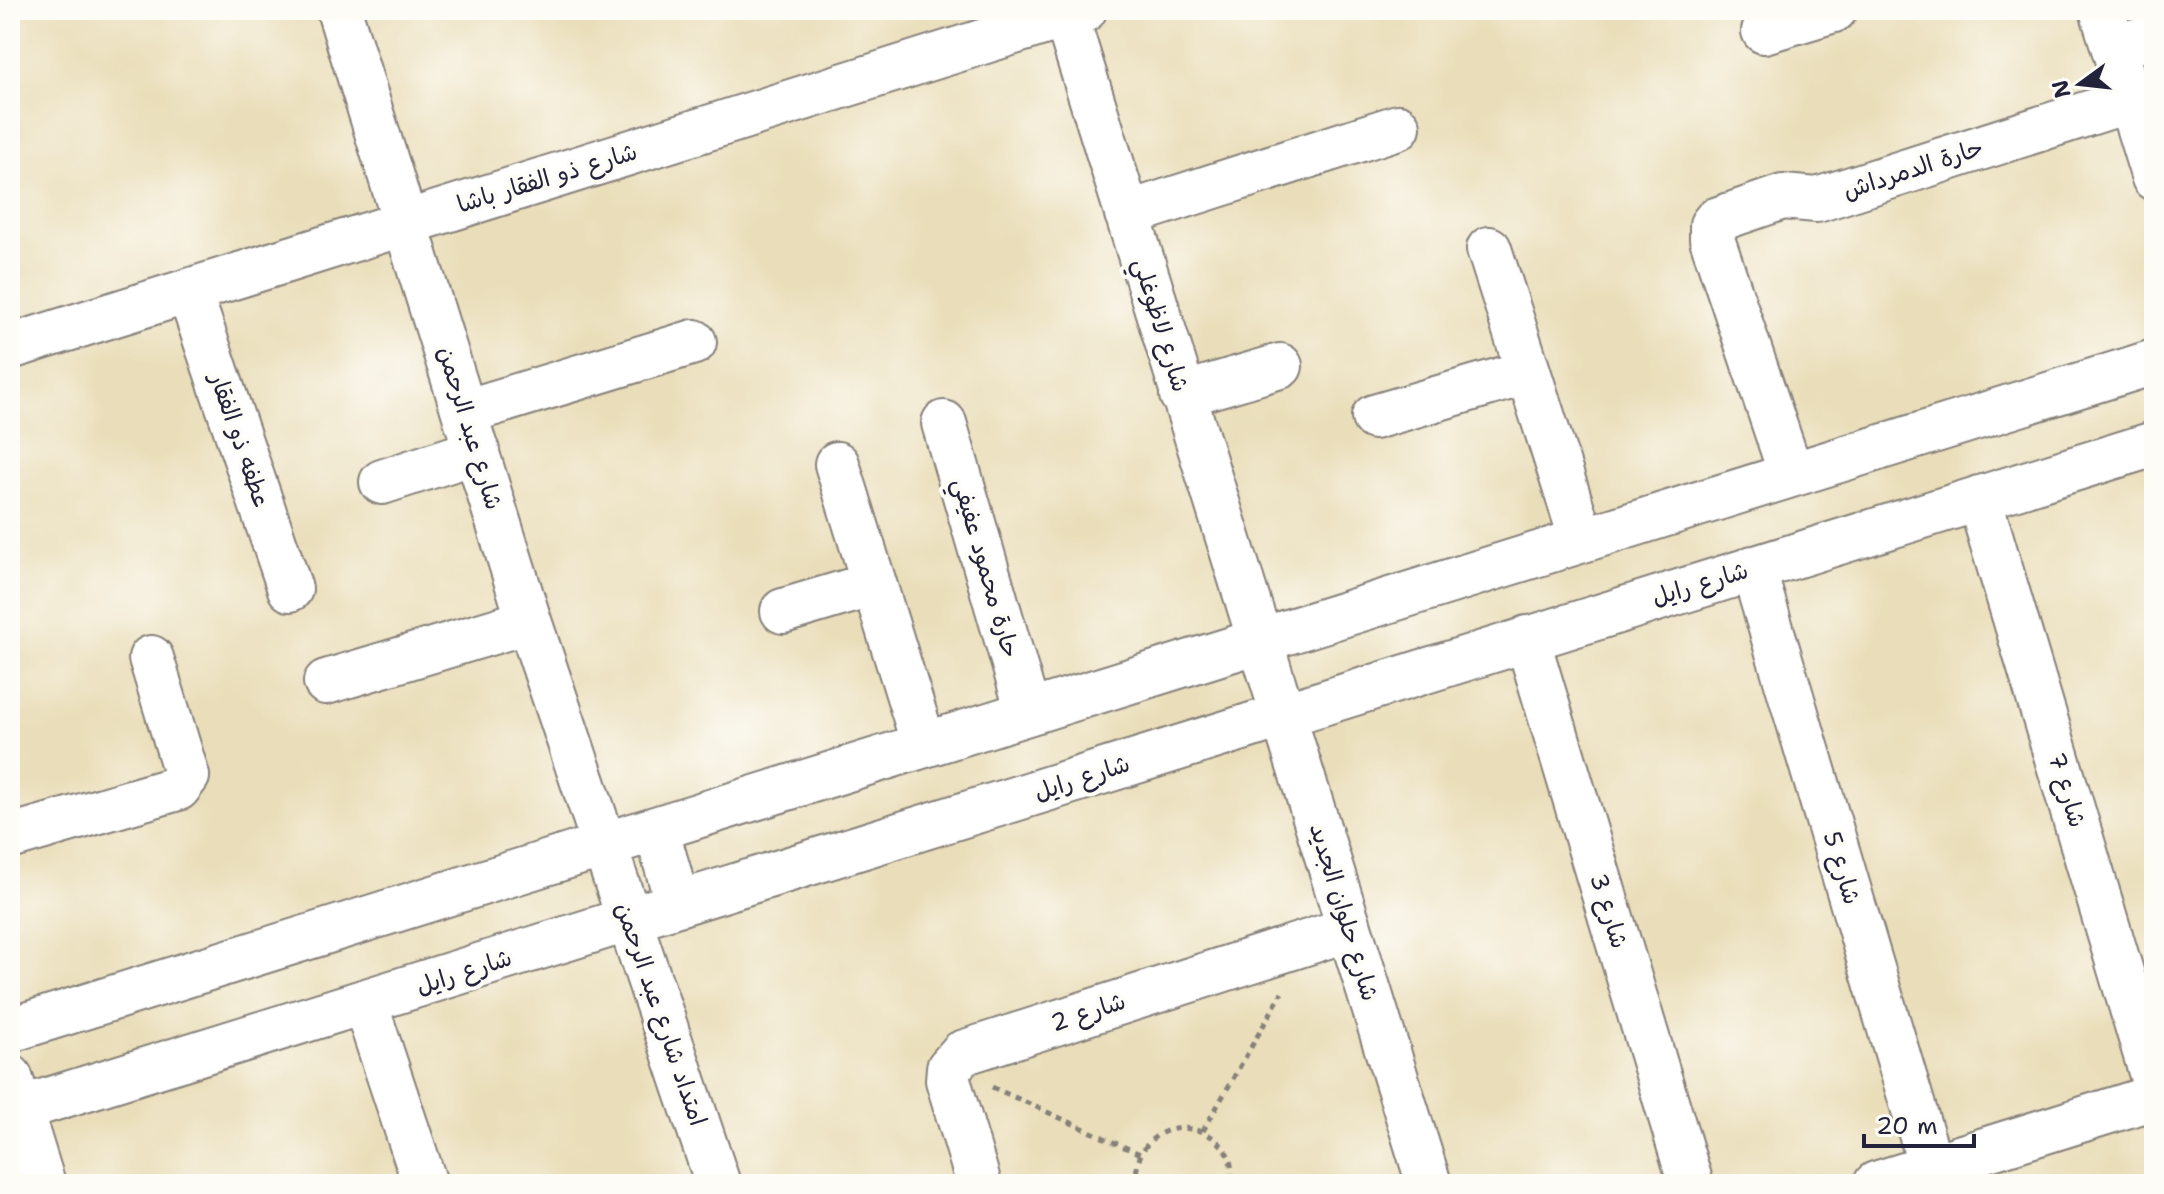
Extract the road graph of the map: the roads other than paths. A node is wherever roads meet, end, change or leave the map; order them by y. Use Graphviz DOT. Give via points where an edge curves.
graph roads {
  1 [pos="339,10"];
  2 [pos="1834,10"];
  3 [pos="1071,12"];
  4 [pos="1764,31"];
  5 [pos="2123,31"];
  6 [pos="2130,100"];
  7 [pos="1398,127"];
  8 [pos="2154,178"];
  9 [pos="1127,214"];
  10 [pos="406,222"];
  11 [pos="1489,249"];
  12 [pos="189,291"];
  13 [pos="694,342"];
  14 [pos="10,347"];
  15 [pos="2154,362"];
  16 [pos="1280,366"];
  17 [pos="1528,372"];
  18 [pos="1182,395"];
  19 [pos="1374,417"];
  20 [pos="944,423"];
  21 [pos="471,432"];
  22 [pos="2154,444"];
  23 [pos="837,464"];
  24 [pos="1791,474"];
  25 [pos="382,482"];
  26 [pos="1979,498"];
  27 [pos="1582,540"];
  28 [pos="1753,568"];
  29 [pos="874,584"];
  30 [pos="290,589"];
  31 [pos="783,611"];
  32 [pos="529,621"];
  33 [pos="1527,638"];
  34 [pos="1258,641"];
  35 [pos="151,658"];
  36 [pos="326,682"];
  37 [pos="1028,712"];
  38 [pos="1282,715"];
  39 [pos="924,745"];
  40 [pos="656,829"];
  41 [pos="10,837"];
  42 [pos="603,845"];
  43 [pos="678,904"];
  44 [pos="630,919"];
  45 [pos="1331,934"];
  46 [pos="365,1003"];
  47 [pos="10,1030"];
  48 [pos="2154,1082"];
  49 [pos="2154,1097"];
  50 [pos="13,1099"];
  51 [pos="1931,1167"];
  52 [pos="43,1184"];
  53 [pos="425,1184"];
  54 [pos="718,1184"];
  55 [pos="979,1184"];
  56 [pos="1429,1184"];
  57 [pos="1691,1184"];
  58 [pos="1876,1184"];
  1 -- 10 [label="street, شارع عبد الرحمن"];
  2 -- 4 [label="street"];
  3 -- 9 [label="street, شارع لاظوغلي"];
  3 -- 10 [label="street, شارع ذو الفقار باشا"];
  5 -- 6 [label="street"];
  6 -- 8 [label="street"];
  6 -- 24 [label="street, حارة الدمرداش" via="1817,200 1783,197 1722,216 1712,225 1712,239"];
  7 -- 9 [label="street"];
  9 -- 18 [label="street, شارع لاظوغلي"];
  10 -- 12 [label="street, شارع ذو الفقار باشا"];
  10 -- 21 [label="street, شارع عبد الرحمن"];
  11 -- 17 [label="street"];
  12 -- 14 [label="street, شارع ذو الفقار باشا"];
  12 -- 30 [label="street, عطفه ذو الفقار"];
  13 -- 21 [label="street"];
  15 -- 24 [label="street"];
  16 -- 18 [label="street"];
  17 -- 19 [label="street"];
  17 -- 27 [label="street"];
  18 -- 34 [label="street, شارع لاظوغلي"];
  20 -- 37 [label="street, حارة محمود عفيفي"];
  21 -- 25 [label="street"];
  21 -- 32 [label="street, شارع عبد الرحمن"];
  22 -- 26 [label="street, شارع رايل"];
  23 -- 29 [label="street"];
  24 -- 27 [label="street"];
  26 -- 28 [label="street, شارع رايل"];
  26 -- 48 [label="street, شارع 7"];
  27 -- 34 [label="street"];
  28 -- 33 [label="street, شارع رايل"];
  28 -- 51 [label="street, شارع 5"];
  29 -- 31 [label="street"];
  29 -- 39 [label="street"];
  32 -- 36 [label="street"];
  32 -- 42 [label="street, شارع عبد الرحمن"];
  33 -- 38 [label="street, شارع رايل"];
  33 -- 57 [label="street, شارع 3"];
  34 -- 37 [label="street"];
  34 -- 38 [label="street, شارع حلوان الجديد"];
  35 -- 41 [label="street" via="185,783"];
  37 -- 39 [label="street"];
  38 -- 43 [label="street, شارع رايل"];
  38 -- 45 [label="street, شارع حلوان الجديد"];
  39 -- 40 [label="street"];
  40 -- 42 [label="street"];
  40 -- 43 [label="street"];
  42 -- 44 [label="street, امتداد شارع عبد الرحمن"];
  42 -- 47 [label="street"];
  43 -- 44 [label="street, شارع رايل"];
  44 -- 46 [label="street, شارع رايل"];
  44 -- 54 [label="street, امتداد شارع عبد الرحمن"];
  45 -- 55 [label="street, شارع 2" via="972,1049 955,1059 949,1068 950,1092"];
  45 -- 56 [label="street, شارع حلوان الجديد"];
  46 -- 50 [label="street, شارع رايل"];
  46 -- 53 [label="street"];
  49 -- 51 [label="street"];
  50 -- 52 [label="street"];
  51 -- 58 [label="street"];
}
